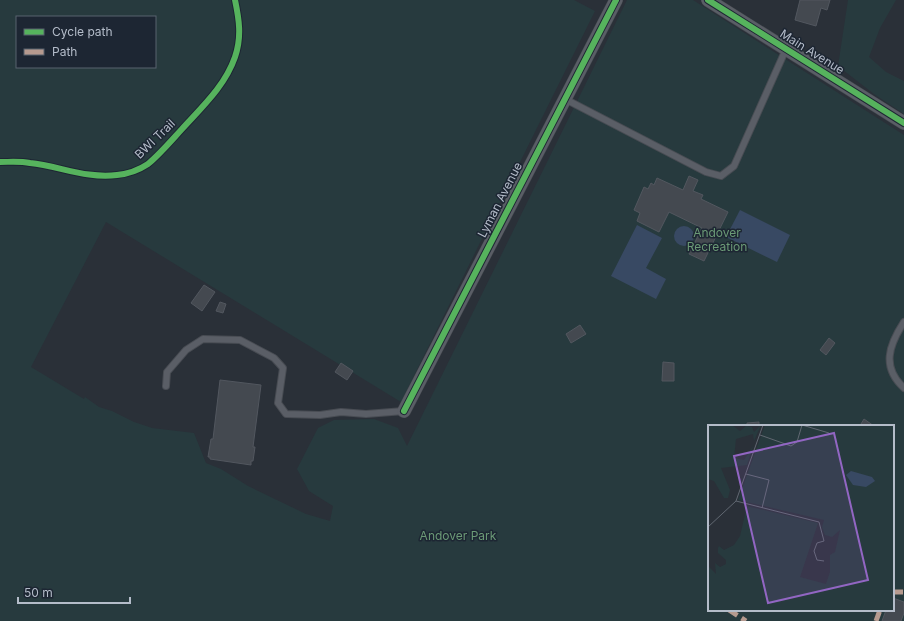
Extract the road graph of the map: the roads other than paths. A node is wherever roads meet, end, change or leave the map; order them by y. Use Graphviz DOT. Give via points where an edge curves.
graph roads {
  1 [pos="616,0"];
  2 [pos="708,0"];
  3 [pos="786,49"];
  4 [pos="565,99"];
  5 [pos="904,123"];
  6 [pos="904,322"];
  7 [pos="166,386"];
  8 [pos="904,388"];
  9 [pos="404,411"];
  1 -- 4 [label="street, Lyman Avenue"];
  2 -- 3 [label="street, Main Avenue"];
  3 -- 4 [label="lane" via="734,166 721,176 706,172"];
  3 -- 5 [label="street, Main Avenue"];
  4 -- 9 [label="street, Lyman Avenue"];
  6 -- 8 [label="lane" via="890,348 893,376"];
  7 -- 9 [label="lane" via="168,372 186,350 203,340 240,340 274,358 283,368 278,403 286,414 366,414"];
}
